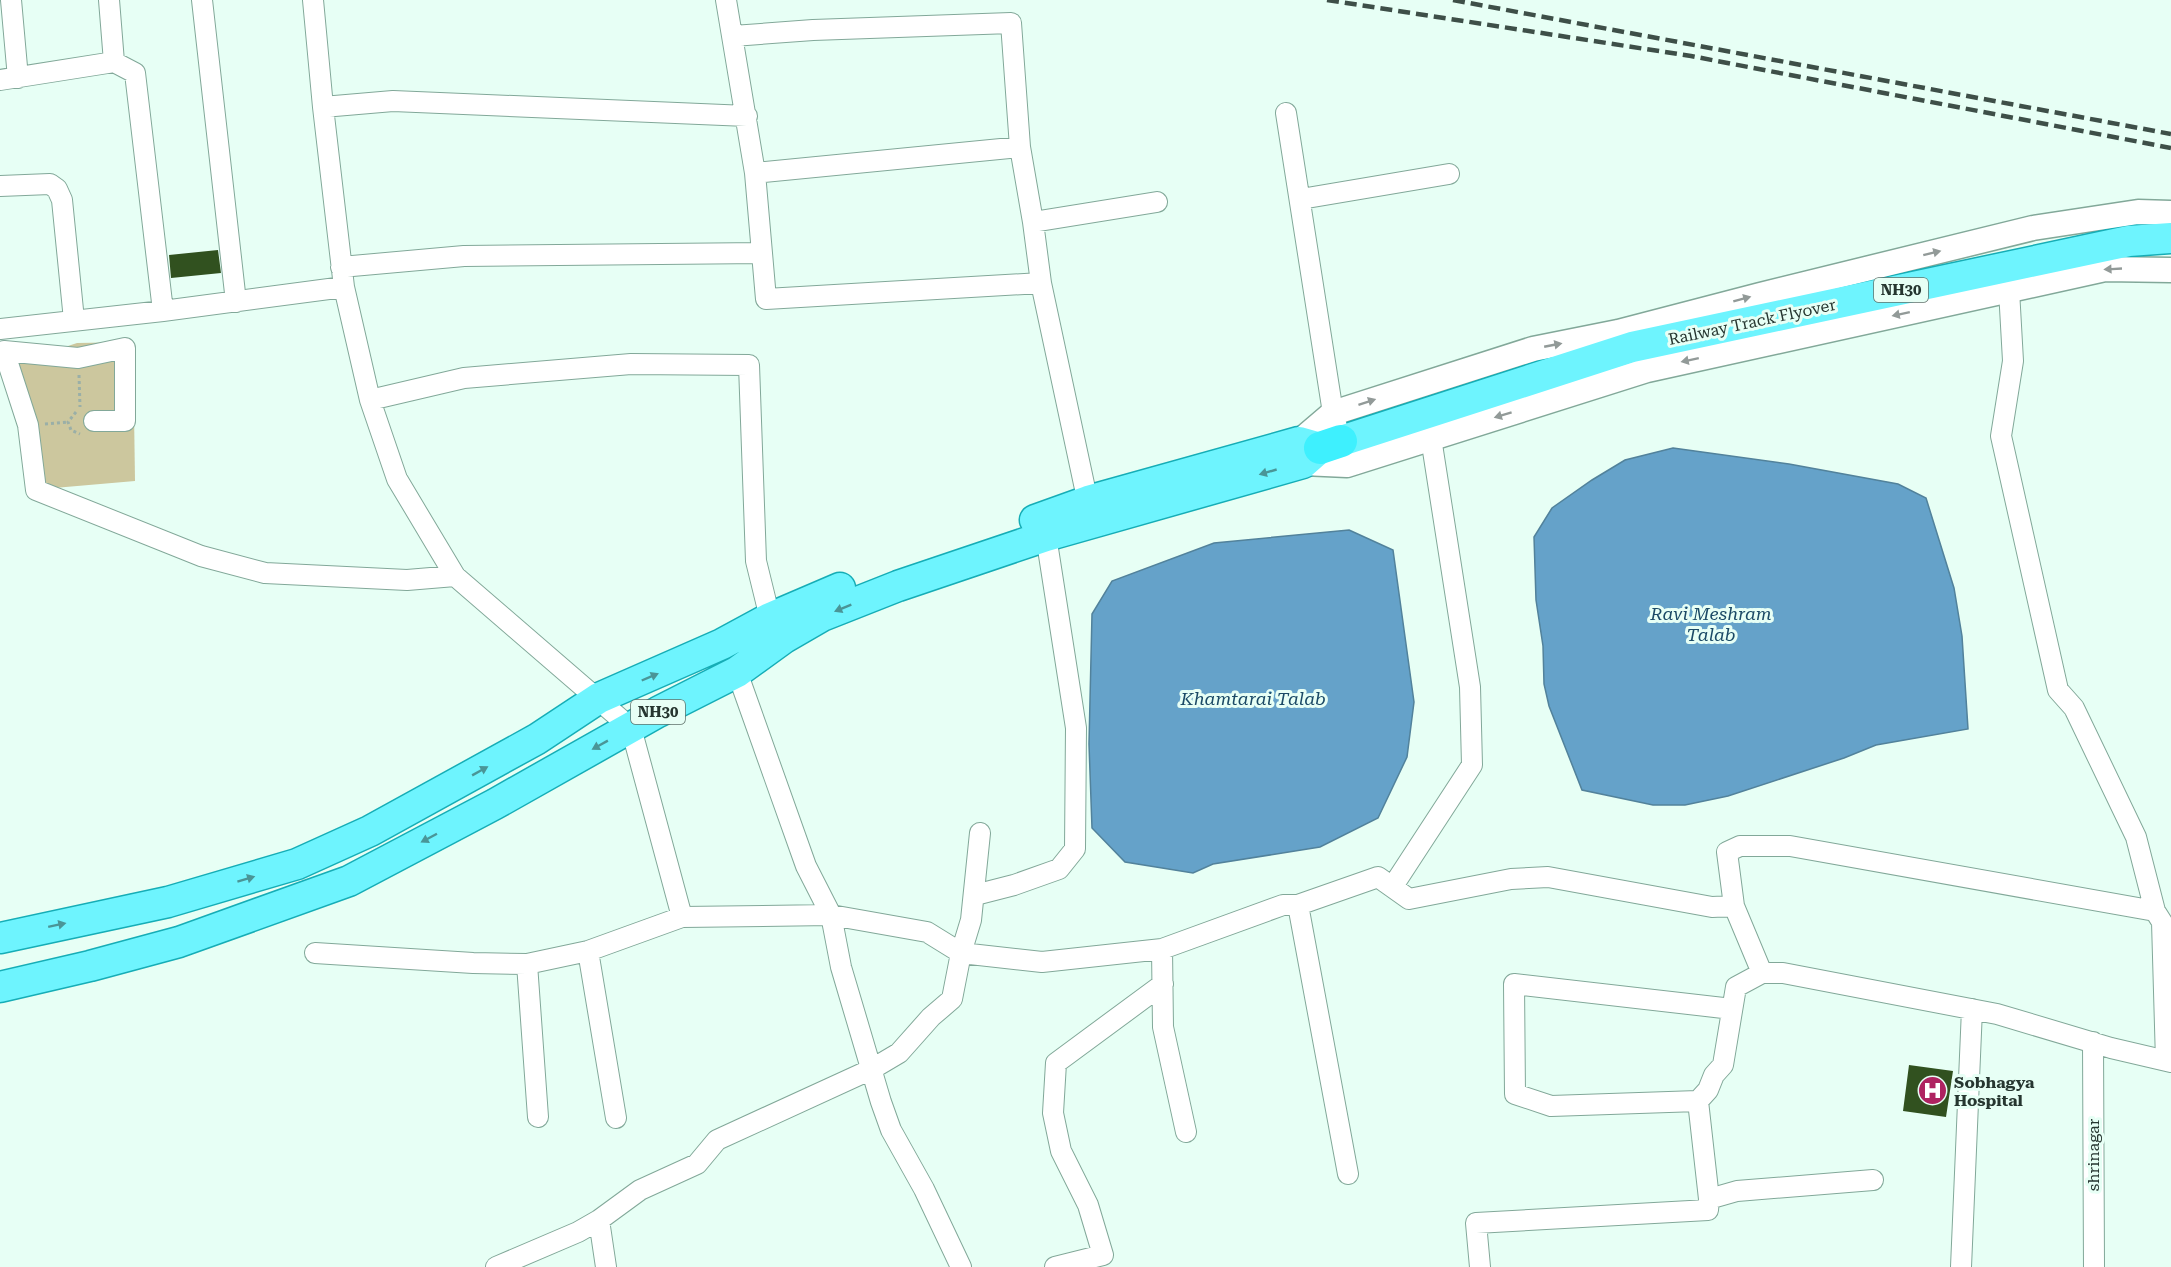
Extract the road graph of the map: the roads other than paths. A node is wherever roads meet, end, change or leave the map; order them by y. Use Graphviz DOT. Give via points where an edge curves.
graph roads {
  1 [pos="11,0"];
  2 [pos="109,0"];
  3 [pos="202,0"];
  4 [pos="313,0"];
  5 [pos="726,0"];
  6 [pos="733,36"];
  7 [pos="114,62"];
  8 [pos="9,79"];
  9 [pos="322,107"];
  10 [pos="1286,113"];
  11 [pos="747,116"];
  12 [pos="1020,147"];
  13 [pos="755,173"];
  14 [pos="1449,174"];
  15 [pos="0,186"];
  16 [pos="1301,199"];
  17 [pos="1157,202"];
  18 [pos="2171,213"];
  19 [pos="1033,222"];
  20 [pos="2171,238"];
  21 [pos="762,253"];
  22 [pos="341,267"];
  23 [pos="2171,270"];
  24 [pos="1041,283"];
  25 [pos="344,287"];
  26 [pos="2009,290"];
  27 [pos="236,302"];
  28 [pos="163,311"];
  29 [pos="74,320"];
  30 [pos="0,328"];
  31 [pos="2,347"];
  32 [pos="370,400"];
  33 [pos="94,421"];
  34 [pos="1431,438"];
  35 [pos="1324,445"];
  36 [pos="1090,512"];
  37 [pos="1046,536"];
  38 [pos="455,576"];
  39 [pos="777,628"];
  40 [pos="736,672"];
  41 [pos="599,698"];
  42 [pos="631,728"];
  43 [pos="980,833"];
  44 [pos="1393,886"];
  45 [pos="975,895"];
  46 [pos="1298,905"];
  47 [pos="1734,906"];
  48 [pos="2155,911"];
  49 [pos="831,915"];
  50 [pos="682,917"];
  51 [pos="0,938"];
  52 [pos="1162,949"];
  53 [pos="588,951"];
  54 [pos="315,953"];
  55 [pos="961,953"];
  56 [pos="527,964"];
  57 [pos="1762,973"];
  58 [pos="1163,984"];
  59 [pos="0,987"];
  60 [pos="1732,1009"];
  61 [pos="1972,1009"];
  62 [pos="2093,1042"];
  63 [pos="2169,1061"];
  64 [pos="872,1069"];
  65 [pos="1698,1101"];
  66 [pos="538,1117"];
  67 [pos="616,1118"];
  68 [pos="1186,1132"];
  69 [pos="1348,1174"];
  70 [pos="1873,1180"];
  71 [pos="1709,1199"];
  72 [pos="599,1220"];
  73 [pos="496,1267"];
  74 [pos="606,1267"];
  75 [pos="961,1267"];
  76 [pos="1055,1267"];
  77 [pos="1480,1267"];
  78 [pos="1961,1267"];
  79 [pos="2094,1267"];
  1 -- 8 [label="street"];
  2 -- 7 [label="street"];
  3 -- 27 [label="street"];
  4 -- 9 [label="street"];
  5 -- 6 [label="street"];
  6 -- 11 [label="street"];
  6 -- 12 [label="street" via="1011,23"];
  7 -- 8 [label="street"];
  7 -- 28 [label="street" via="135,73"];
  9 -- 11 [label="street" via="393,101"];
  9 -- 22 [label="street"];
  10 -- 16 [label="street"];
  11 -- 13 [label="street"];
  12 -- 13 [label="street"];
  12 -- 19 [label="street"];
  13 -- 21 [label="street"];
  14 -- 16 [label="street"];
  15 -- 29 [label="street" via="50,184 57,189 62,200"];
  16 -- 35 [label="street"];
  17 -- 19 [label="street"];
  35 -- 18 [label="street, one-way" via="1533,349 1618,332 2033,228 2138,212"];
  19 -- 24 [label="street"];
  20 -- 35 [label="main road, Railway Track Flyover / NH30" via="2129,241 1632,347"];
  21 -- 22 [label="street" via="464,256"];
  21 -- 24 [label="street" via="766,299"];
  22 -- 25 [label="street"];
  23 -- 26 [label="street, one-way" via="2106,269"];
  24 -- 36 [label="street"];
  25 -- 27 [label="street"];
  25 -- 32 [label="street"];
  26 -- 34 [label="street, one-way" via="1647,370"];
  26 -- 48 [label="street" via="2013,361 2001,436 2058,690 2074,708 2136,837"];
  27 -- 28 [label="street"];
  28 -- 29 [label="street"];
  29 -- 30 [label="street"];
  31 -- 33 [label="street" via="78,358 125,348 125,421"];
  31 -- 38 [label="street" via="28,425 36,490 201,556 265,573 407,580"];
  32 -- 38 [label="street" via="397,478"];
  32 -- 39 [label="street" via="464,378 631,364 749,365 756,561"];
  34 -- 35 [label="street"];
  34 -- 44 [label="street" via="1470,687 1472,765"];
  35 -- 36 [label="main road, NH30"];
  36 -- 37 [label="main road, NH30"];
  36 -- 39 [label="main road, NH30" via="971,543 838,588"];
  37 -- 39 [label="main road, NH30, one-way" via="822,616"];
  37 -- 45 [label="street" via="1076,728 1076,849 1059,869"];
  38 -- 41 [label="street"];
  39 -- 40 [label="main road, NH30"];
  41 -- 39 [label="main road, NH30, one-way" via="722,644"];
  40 -- 42 [label="main road, NH30"];
  40 -- 49 [label="street" via="806,866"];
  41 -- 42 [label="street"];
  51 -- 41 [label="main road, NH30, one-way" via="168,902 297,864 370,831 527,745"];
  42 -- 50 [label="street"];
  42 -- 59 [label="main road, NH30, one-way" via="349,881 179,942"];
  43 -- 45 [label="street"];
  44 -- 46 [label="street" via="1378,877"];
  44 -- 47 [label="street" via="1409,899 1510,879 1548,877 1712,907"];
  45 -- 55 [label="street"];
  46 -- 52 [label="street" via="1283,905"];
  46 -- 69 [label="street"];
  47 -- 48 [label="street" via="1727,852 1740,846 1791,846"];
  47 -- 57 [label="street"];
  48 -- 63 [label="street" via="2162,922"];
  49 -- 50 [label="street"];
  49 -- 55 [label="street" via="927,932"];
  49 -- 64 [label="street" via="841,966"];
  50 -- 53 [label="street"];
  52 -- 55 [label="street" via="1042,962"];
  52 -- 58 [label="street"];
  53 -- 56 [label="street"];
  53 -- 67 [label="street"];
  54 -- 56 [label="street"];
  55 -- 64 [label="street" via="952,999 899,1053"];
  56 -- 66 [label="street"];
  57 -- 60 [label="street" via="1736,987"];
  57 -- 61 [label="street" via="1783,973"];
  58 -- 68 [label="street" via="1163,1027"];
  58 -- 76 [label="street" via="1056,1063 1053,1113 1061,1151 1088,1205 1103,1255"];
  60 -- 65 [label="street" via="1724,1065"];
  60 -- 65 [label="street" via="1514,984 1515,1094 1551,1106"];
  61 -- 62 [label="street"];
  61 -- 78 [label="street"];
  62 -- 63 [label="street"];
  62 -- 79 [label="street, shrinagar"];
  64 -- 72 [label="street" via="717,1140 697,1164 640,1190"];
  64 -- 75 [label="street" via="891,1130"];
  65 -- 71 [label="street"];
  70 -- 71 [label="street" via="1737,1191"];
  71 -- 77 [label="street" via="1708,1210 1476,1223"];
  72 -- 73 [label="street"];
  72 -- 74 [label="street"];
}
